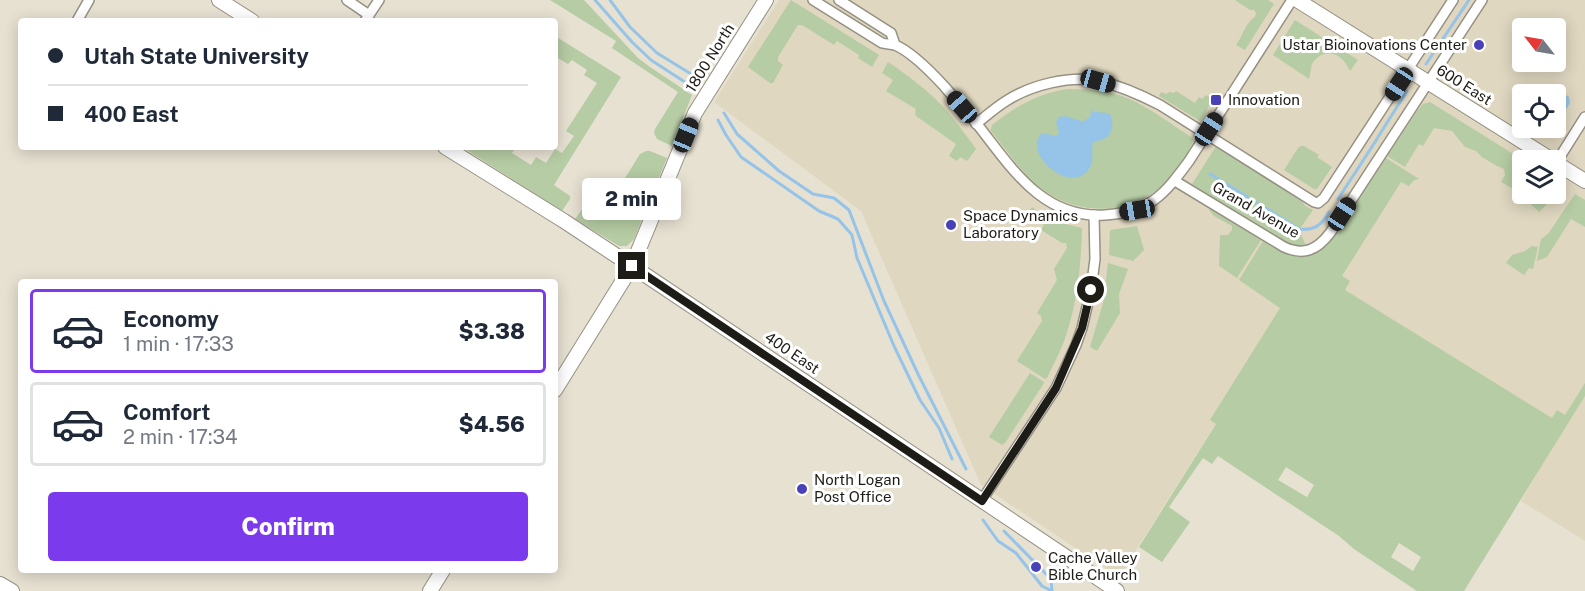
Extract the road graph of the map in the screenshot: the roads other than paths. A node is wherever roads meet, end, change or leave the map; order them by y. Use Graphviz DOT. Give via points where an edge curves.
graph roads {
  1 [pos="89,0"];
  2 [pos="219,0"];
  3 [pos="347,0"];
  4 [pos="379,0"];
  5 [pos="766,0"];
  6 [pos="813,0"];
  7 [pos="839,0"];
  8 [pos="1295,0"];
  9 [pos="1453,0"];
  10 [pos="1482,0"];
  11 [pos="79,18"];
  12 [pos="247,18"];
  13 [pos="367,18"];
  14 [pos="895,45"];
  15 [pos="1408,70"];
  16 [pos="1428,83"];
  17 [pos="1585,117"];
  18 [pos="976,124"];
  19 [pos="1206,134"];
  20 [pos="450,150"];
  21 [pos="1535,150"];
  22 [pos="1562,150"];
  23 [pos="1566,169"];
  24 [pos="1175,181"];
  25 [pos="1585,181"];
  26 [pos="1094,215"];
  27 [pos="632,266"];
  28 [pos="558,385"];
  29 [pos="982,501"];
  30 [pos="441,573"];
  31 [pos="0,584"];
  32 [pos="12,591"];
  33 [pos="430,591"];
  34 [pos="1117,591"];
  1 -- 11 [label="street"];
  2 -- 12 [label="street"];
  3 -- 13 [label="street"];
  4 -- 13 [label="street"];
  5 -- 27 [label="street, 1800 North" via="695,113"];
  6 -- 14 [label="street" via="882,43"];
  7 -- 14 [label="street" via="891,33"];
  8 -- 15 [label="street, 600 East"];
  8 -- 19 [label="street"];
  9 -- 15 [label="street"];
  10 -- 16 [label="street, Grand Avenue"];
  14 -- 18 [label="street" via="933,74"];
  15 -- 16 [label="street, 600 East"];
  15 -- 19 [label="street" via="1318,203"];
  16 -- 21 [label="street, 600 East"];
  16 -- 24 [label="street, Grand Avenue" via="1330,233 1311,250 1284,247"];
  17 -- 22 [label="street"];
  18 -- 19 [label="street" via="1031,88 1064,80 1098,81 1142,95"];
  18 -- 26 [label="street" via="1025,184 1065,209"];
  19 -- 24 [label="street"];
  20 -- 27 [label="street, 400 East"];
  23 -- 25 [label="street, 600 East"];
  24 -- 26 [label="street" via="1158,198 1137,210"];
  26 -- 29 [label="street" via="1091,290 1076,345 1056,388"];
  27 -- 28 [label="street, 1800 North"];
  27 -- 29 [label="street, 400 East"];
  29 -- 34 [label="street, 400 East"];
  30 -- 33 [label="street"];
  31 -- 32 [label="street"];
}
